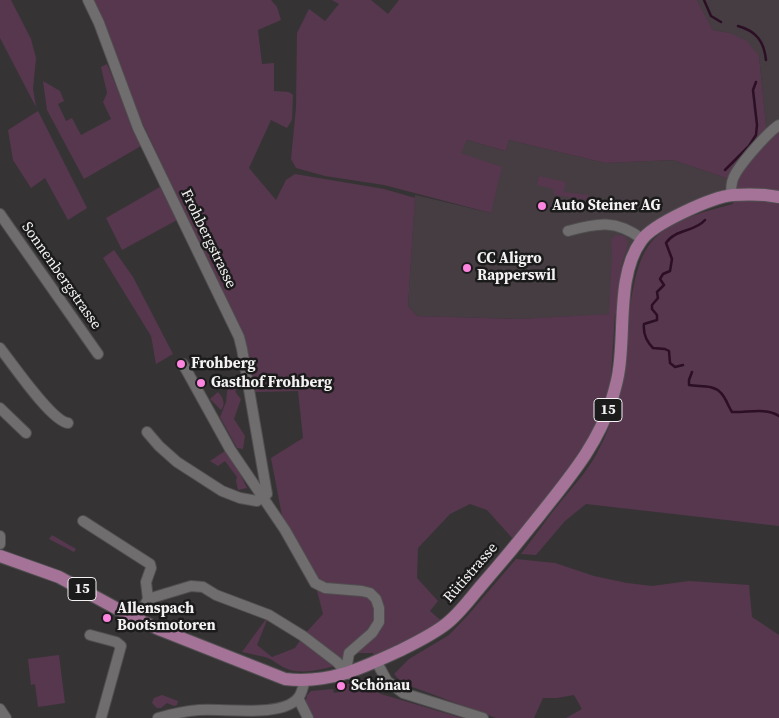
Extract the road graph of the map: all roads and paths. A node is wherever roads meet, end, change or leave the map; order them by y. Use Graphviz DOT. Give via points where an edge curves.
graph roads {
  1 [pos="88,0"];
  2 [pos="779,125"];
  3 [pos="731,195"];
  4 [pos="779,197"];
  5 [pos="0,214"];
  6 [pos="568,231"];
  7 [pos="642,239"];
  8 [pos="0,348"];
  9 [pos="98,354"];
  10 [pos="182,364"];
  11 [pos="0,408"];
  12 [pos="68,423"];
  13 [pos="147,432"];
  14 [pos="26,434"];
  15 [pos="262,498"];
  16 [pos="83,521"];
  17 [pos="0,536"];
  18 [pos="0,544"];
  19 [pos="0,556"];
  20 [pos="148,600"];
  21 [pos="137,620"];
  22 [pos="90,635"];
  23 [pos="376,661"];
  24 [pos="348,674"];
  25 [pos="305,680"];
  26 [pos="298,698"];
  27 [pos="0,709"];
  28 [pos="216,714"];
  29 [pos="6,718"];
  30 [pos="101,718"];
  31 [pos="158,718"];
  32 [pos="308,718"];
  33 [pos="483,718"];
  1 -- 15 [label="street, Frohbergstrasse" via="138,128 239,337 267,494"];
  2 -- 3 [label="street" via="737,172 732,180"];
  3 -- 4 [label="main road, Rütistrasse / 15"];
  3 -- 7 [label="main road, Rütistrasse / 15" via="665,221"];
  5 -- 9 [label="street, Sonnenbergstrasse"];
  6 -- 7 [label="street" via="591,224 619,226"];
  7 -- 23 [label="main road, Rütistrasse / 15" via="629,266 619,370 612,397 596,439 580,466 458,612 423,639"];
  8 -- 12 [label="street" via="59,420"];
  10 -- 15 [label="street"];
  11 -- 14 [label="street"];
  13 -- 15 [label="street" via="177,462 222,491 249,500"];
  15 -- 24 [label="street" via="285,530 315,583 325,588 370,593 376,599 379,622 372,633 349,653"];
  16 -- 20 [label="street" via="150,564 146,582"];
  17 -- 18 [label="street"];
  19 -- 21 [label="main road, Rütistrasse / 15" via="59,577"];
  20 -- 21 [label="street"];
  20 -- 24 [label="street" via="191,586 203,587 269,615 303,636"];
  21 -- 25 [label="main road, Rütistrasse / 15" via="261,671 285,679"];
  22 -- 30 [label="street" via="121,646"];
  23 -- 24 [label="main road, Rütistrasse / 15"];
  23 -- 33 [label="street" via="387,681 403,692"];
  24 -- 25 [label="main road, Rütistrasse / 15"];
  25 -- 26 [label="street"];
  26 -- 28 [label="street" via="276,709"];
  26 -- 32 [label="street"];
  27 -- 29 [label="street"];
  28 -- 31 [label="street" via="183,711"];
}
